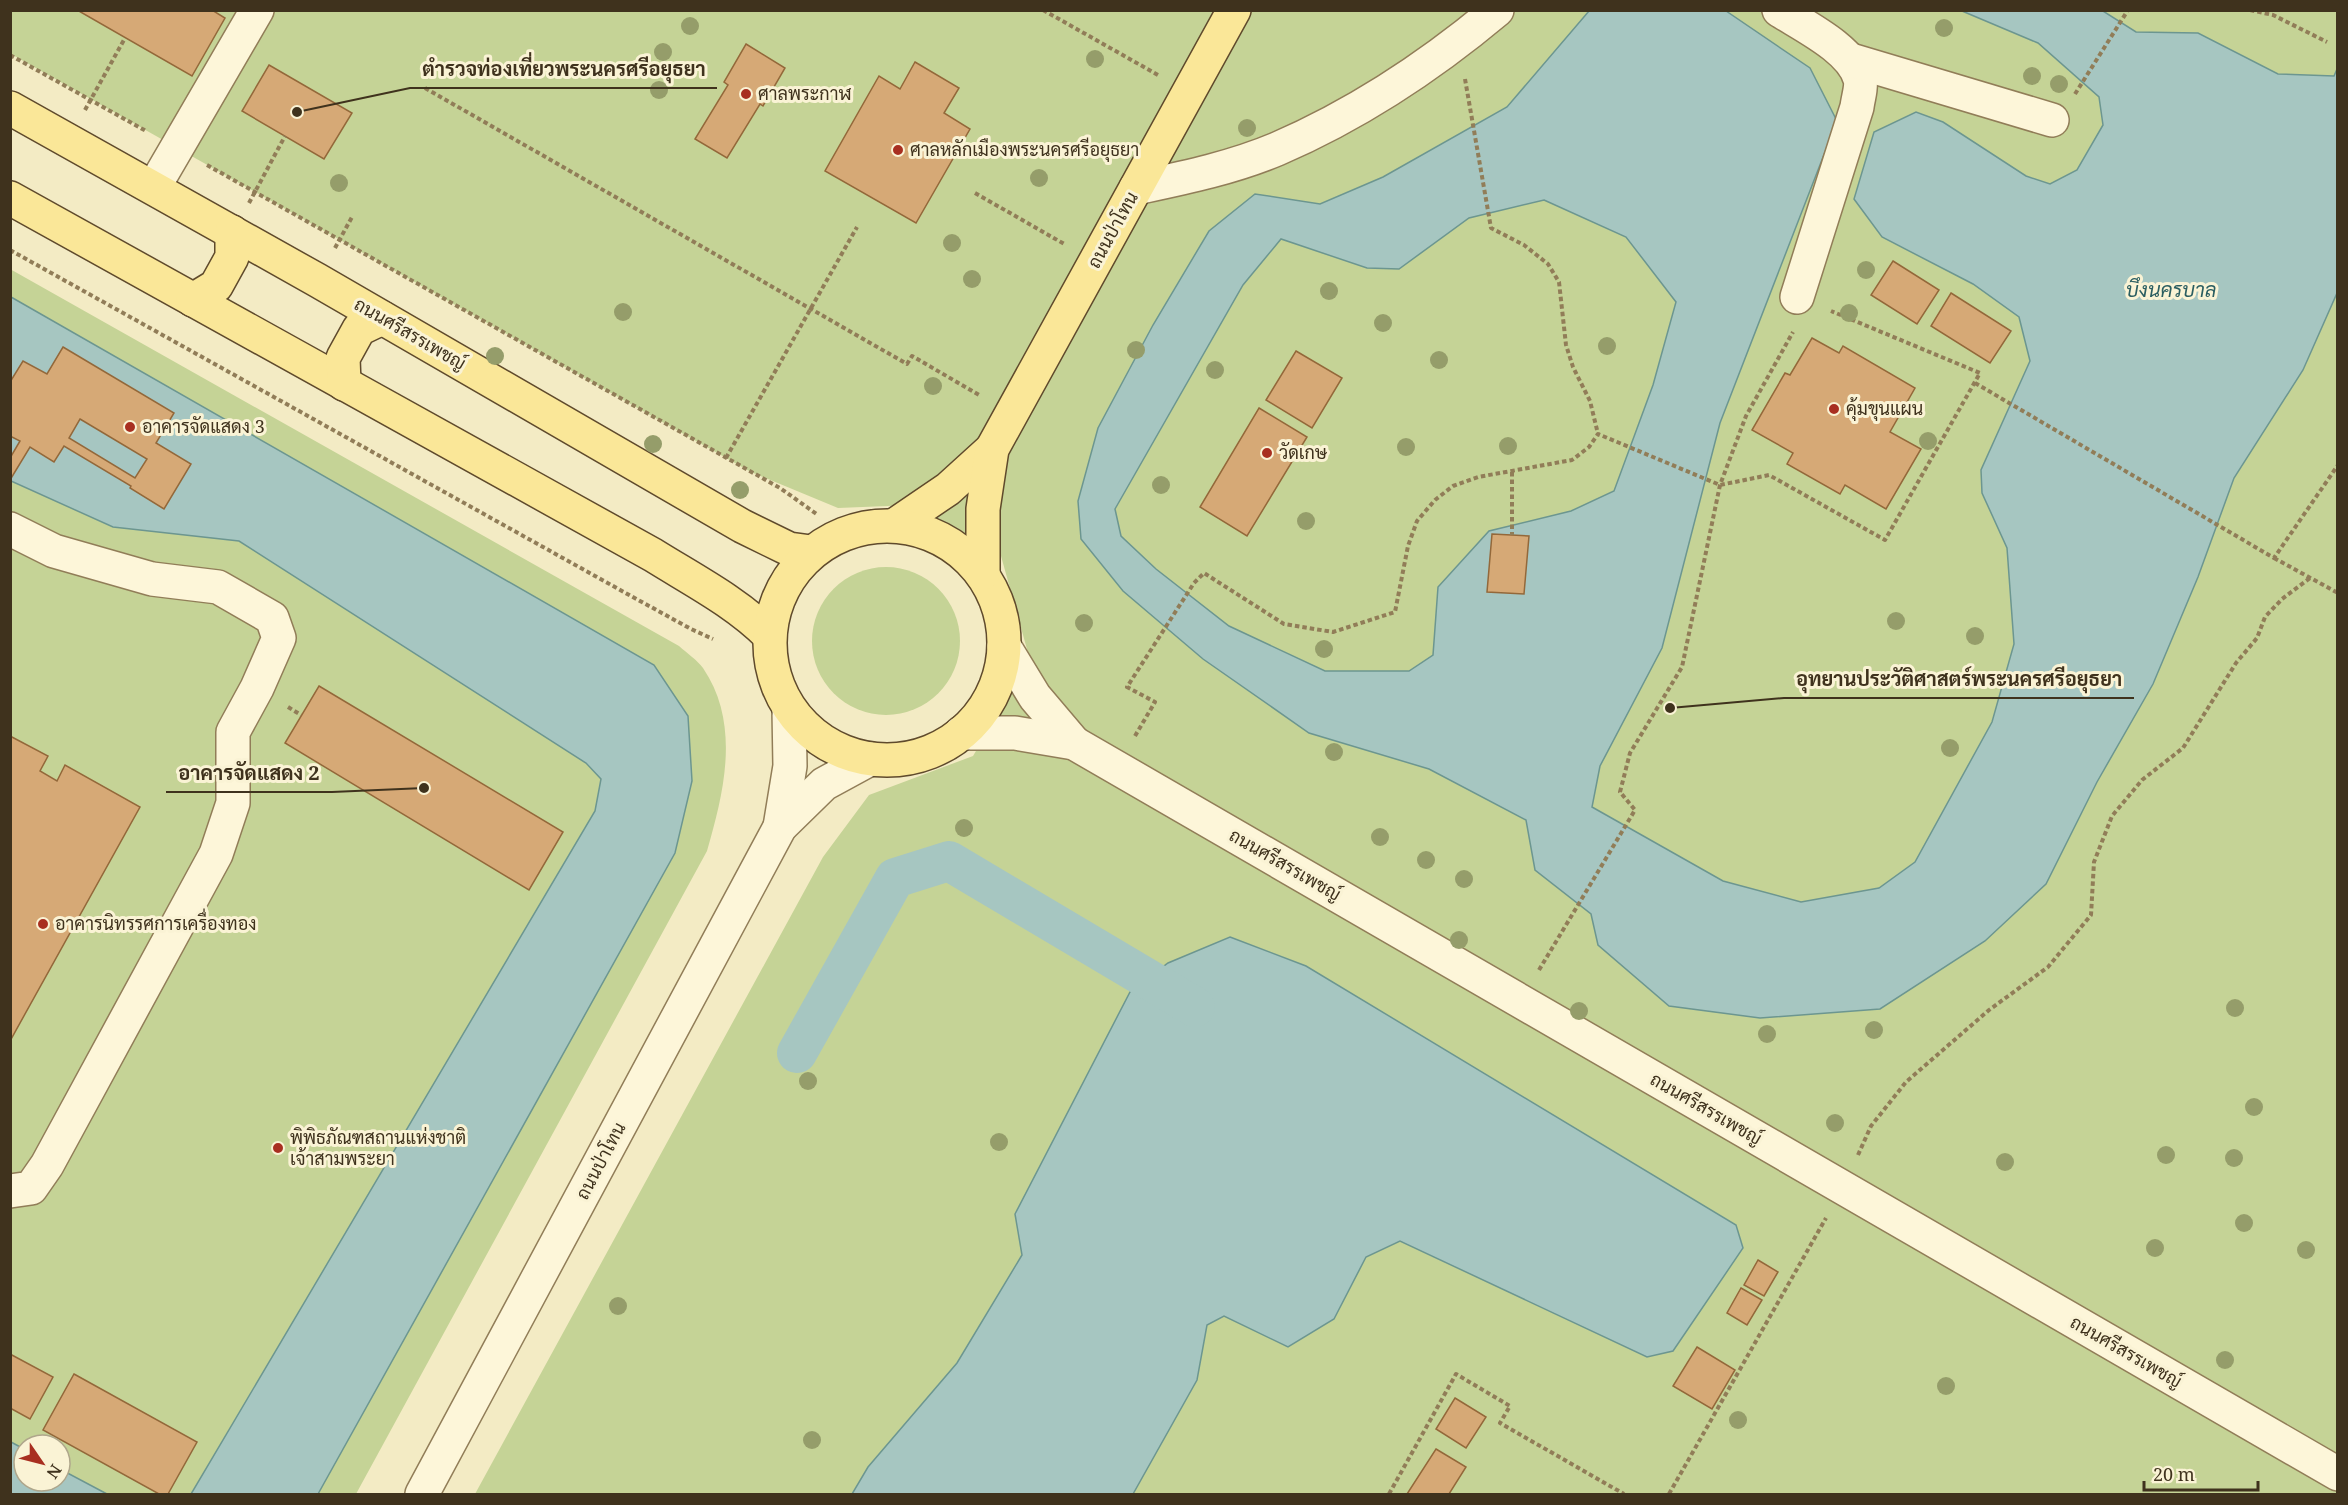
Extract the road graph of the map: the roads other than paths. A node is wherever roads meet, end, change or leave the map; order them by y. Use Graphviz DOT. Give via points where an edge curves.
graph roads {
  1 [pos="257,10"];
  2 [pos="1234,10"];
  3 [pos="1497,10"];
  4 [pos="1779,10"];
  5 [pos="1851,60"];
  6 [pos="10,108"];
  7 [pos="2052,120"];
  8 [pos="154,187"];
  9 [pos="1136,188"];
  10 [pos="10,198"];
  11 [pos="232,232"];
  12 [pos="1797,297"];
  13 [pos="193,300"];
  14 [pos="382,318"];
  15 [pos="344,384"];
  16 [pos="992,449"];
  17 [pos="895,525"];
  18 [pos="10,529"];
  19 [pos="812,552"];
  20 [pos="982,573"];
  21 [pos="769,635"];
  22 [pos="1004,646"];
  23 [pos="789,709"];
  24 [pos="961,733"];
  25 [pos="1074,743"];
  26 [pos="870,759"];
  27 [pos="780,827"];
  28 [pos="10,1191"];
  29 [pos="2337,1474"];
  30 [pos="422,1494"];
  1 -- 8 [label="street"];
  2 -- 9 [label="main road, ถนนป่าโทน"];
  3 -- 9 [label="street" via="1416,74 1342,117 1275,150 1199,174"];
  4 -- 5 [label="street"];
  5 -- 7 [label="street"];
  5 -- 12 [label="street" via="1860,80 1857,106"];
  6 -- 8 [label="main road, ถนนศรีสรรเพชญ์"];
  8 -- 11 [label="main road, ถนนศรีสรรเพชญ์"];
  9 -- 16 [label="main road, ถนนป่าโทน"];
  10 -- 13 [label="main road"];
  11 -- 13 [label="main road" via="232,257 216,286"];
  11 -- 14 [label="main road, ถนนศรีสรรเพชญ์"];
  13 -- 15 [label="main road"];
  14 -- 15 [label="main road" via="359,329 343,358"];
  14 -- 19 [label="main road, ถนนศรีสรรเพชญ์" via="742,526 789,549"];
  15 -- 21 [label="main road" via="653,555 738,609"];
  16 -- 17 [label="main road, ถนนป่าโทน" via="948,489"];
  16 -- 20 [label="main road, ถนนป่าโทน" via="983,509"];
  17 -- 19 [label="main road" via="869,526 844,533"];
  17 -- 20 [label="main road" via="944,539"];
  18 -- 28 [label="street" via="54,551 152,579 218,587 272,618 279,638 233,732 233,803 216,854 47,1165 31,1188"];
  19 -- 21 [label="main road" via="790,576 776,604"];
  20 -- 22 [label="main road" via="1002,620"];
  21 -- 23 [label="main road" via="777,686"];
  22 -- 24 [label="main road" via="992,694"];
  22 -- 25 [label="street, ถนนศรีสรรเพชญ์" via="1035,697"];
  23 -- 26 [label="main road" via="825,743"];
  23 -- 27 [label="street, ถนนป่าโทน" via="790,766"];
  24 -- 25 [label="street, ถนนศรีสรรเพชญ์" via="1015,733"];
  24 -- 26 [label="main road" via="918,756"];
  25 -- 29 [label="street, ถนนศรีสรรเพชญ์"];
  26 -- 27 [label="street, ถนนป่าโทน" via="824,784"];
  27 -- 30 [label="street, ถนนป่าโทน"];
}
